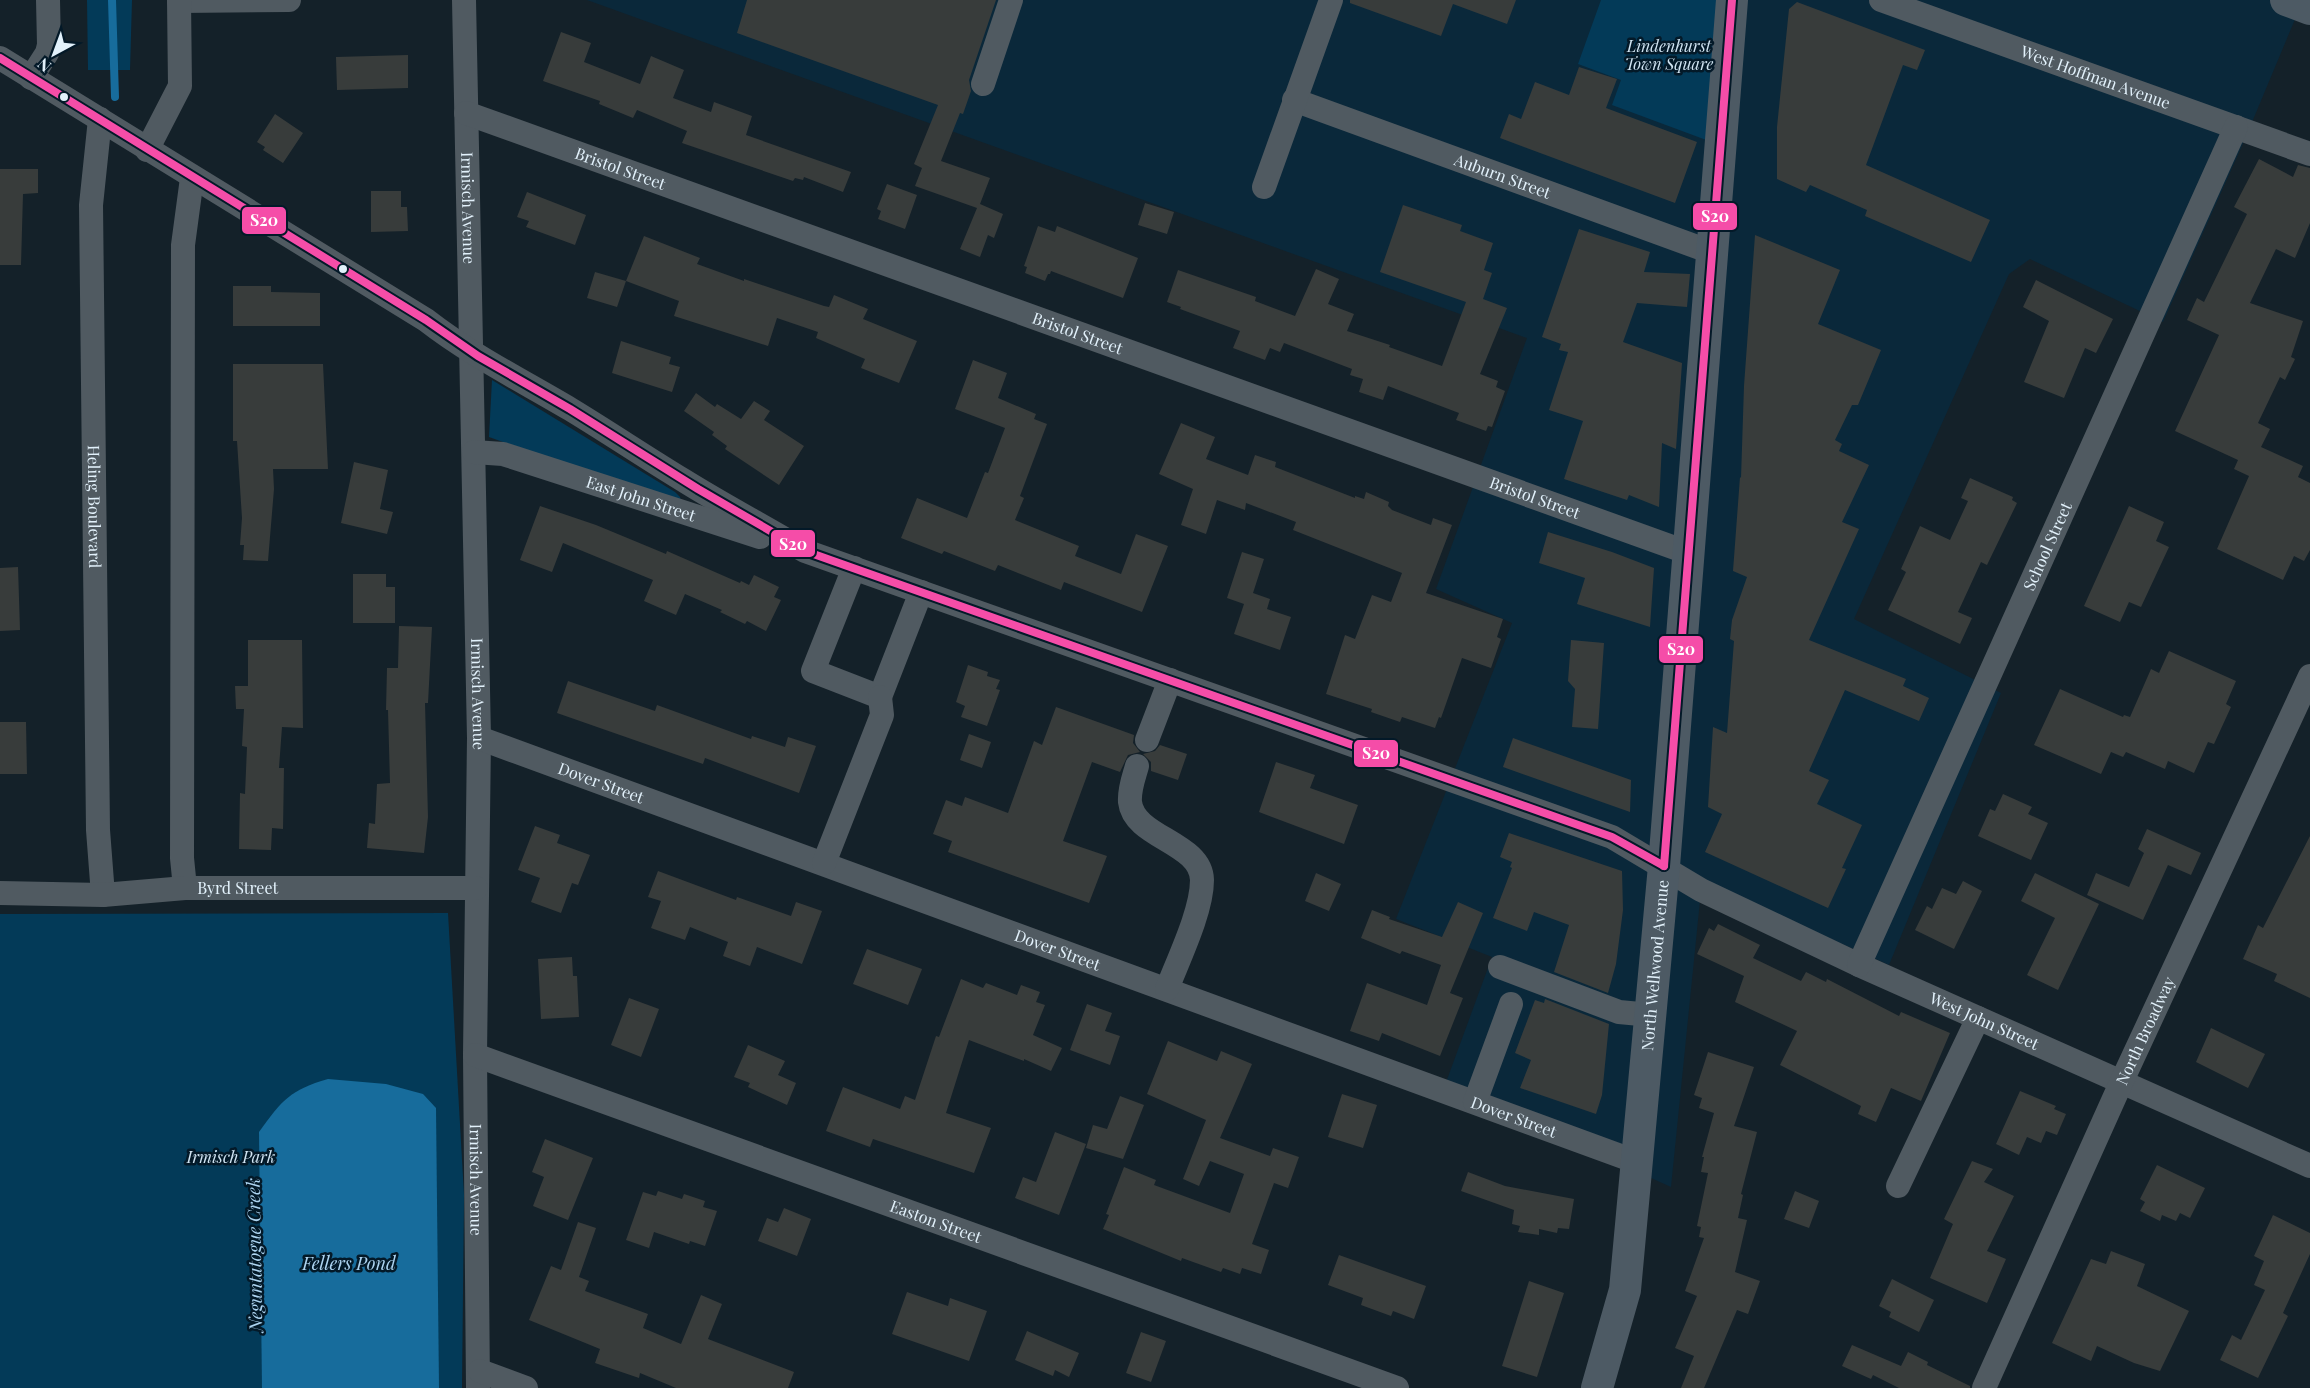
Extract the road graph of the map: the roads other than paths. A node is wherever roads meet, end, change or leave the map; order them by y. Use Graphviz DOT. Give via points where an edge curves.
graph roads {
  1 [pos="225,0"];
  2 [pos="289,0"];
  3 [pos="464,0"];
  4 [pos="1011,0"];
  5 [pos="1331,0"];
  6 [pos="1732,0"];
  7 [pos="1881,0"];
  8 [pos="2286,0"];
  9 [pos="179,1"];
  10 [pos="42,3"];
  11 [pos="2310,9"];
  12 [pos="0,58"];
  13 [pos="31,78"];
  14 [pos="983,84"];
  15 [pos="1294,100"];
  16 [pos="466,113"];
  17 [pos="100,119"];
  18 [pos="2236,127"];
  19 [pos="147,150"];
  20 [pos="2310,154"];
  21 [pos="192,178"];
  22 [pos="1264,187"];
  23 [pos="1711,252"];
  24 [pos="473,352"];
  25 [pos="474,452"];
  26 [pos="806,551"];
  27 [pos="1689,553"];
  28 [pos="854,568"];
  29 [pos="921,592"];
  30 [pos="2310,676"];
  31 [pos="1170,680"];
  32 [pos="880,697"];
  33 [pos="479,738"];
  34 [pos="1147,740"];
  35 [pos="1137,766"];
  36 [pos="824,863"];
  37 [pos="1664,866"];
  38 [pos="184,888"];
  39 [pos="476,888"];
  40 [pos="0,893"];
  41 [pos="103,895"];
  42 [pos="1859,965"];
  43 [pos="1500,968"];
  44 [pos="1167,988"];
  45 [pos="1511,1004"];
  46 [pos="1651,1015"];
  47 [pos="1978,1018"];
  48 [pos="475,1055"];
  49 [pos="2121,1083"];
  50 [pos="1475,1102"];
  51 [pos="1637,1162"];
  52 [pos="2310,1166"];
  53 [pos="1898,1186"];
  54 [pos="479,1380"];
  55 [pos="526,1388"];
  56 [pos="1398,1388"];
  57 [pos="1598,1388"];
  58 [pos="1984,1388"];
  1 -- 2 [label="street"];
  1 -- 9 [label="street"];
  3 -- 16 [label="street, Irmisch Avenue"];
  4 -- 14 [label="street"];
  5 -- 15 [label="street"];
  6 -- 23 [label="main road, North Wellwood Avenue"];
  7 -- 18 [label="street, West Hoffman Avenue"];
  8 -- 11 [label="main road"];
  9 -- 19 [label="street" via="180,86"];
  10 -- 13 [label="street" via="49,45"];
  12 -- 13 [label="street, East John Street"];
  13 -- 17 [label="street, East John Street"];
  15 -- 22 [label="street"];
  15 -- 23 [label="street, Auburn Street"];
  16 -- 24 [label="street, Irmisch Avenue"];
  16 -- 27 [label="street, Bristol Street"];
  17 -- 19 [label="street, East John Street"];
  17 -- 41 [label="street, Heling Boulevard" via="91,205 98,830"];
  18 -- 20 [label="street, West Hoffman Avenue"];
  18 -- 42 [label="street, School Street"];
  19 -- 21 [label="street, East John Street"];
  21 -- 24 [label="street, East John Street"];
  21 -- 38 [label="street" via="183,245"];
  23 -- 27 [label="main road, North Wellwood Avenue"];
  24 -- 25 [label="street, Irmisch Avenue"];
  24 -- 26 [label="street, East John Street"];
  25 -- 26 [label="street, East John Street" via="503,454"];
  25 -- 33 [label="street, Irmisch Avenue"];
  26 -- 28 [label="street, East John Street"];
  27 -- 37 [label="main road, North Wellwood Avenue"];
  28 -- 29 [label="street, East John Street"];
  28 -- 32 [label="street" via="813,671"];
  29 -- 31 [label="street, East John Street"];
  29 -- 32 [label="street"];
  30 -- 49 [label="street, North Broadway"];
  31 -- 34 [label="street"];
  31 -- 37 [label="street, East John Street" via="1612,837"];
  32 -- 36 [label="street" via="882,715"];
  33 -- 36 [label="street, Dover Street"];
  33 -- 39 [label="street, Irmisch Avenue"];
  35 -- 44 [label="street" via="1130,803 1140,821 1194,858 1202,878 1198,905"];
  36 -- 44 [label="street, Dover Street"];
  37 -- 42 [label="street, West John Street" via="1701,890"];
  37 -- 46 [label="main road, North Wellwood Avenue"];
  38 -- 39 [label="street, Byrd Street"];
  38 -- 41 [label="street, Byrd Street"];
  39 -- 48 [label="street, Irmisch Avenue"];
  40 -- 41 [label="street, Byrd Street"];
  42 -- 47 [label="street, West John Street"];
  43 -- 46 [label="street" via="1619,1012"];
  44 -- 50 [label="street, Dover Street"];
  45 -- 50 [label="street"];
  46 -- 51 [label="main road, North Wellwood Avenue"];
  47 -- 49 [label="street, West John Street"];
  47 -- 53 [label="street"];
  48 -- 54 [label="street, Irmisch Avenue"];
  48 -- 56 [label="street, Easton Street"];
  49 -- 52 [label="street, West John Street"];
  49 -- 58 [label="street, North Broadway"];
  50 -- 51 [label="street, Dover Street"];
  51 -- 57 [label="main road, North Wellwood Avenue" via="1625,1290"];
  54 -- 55 [label="street"];
}
